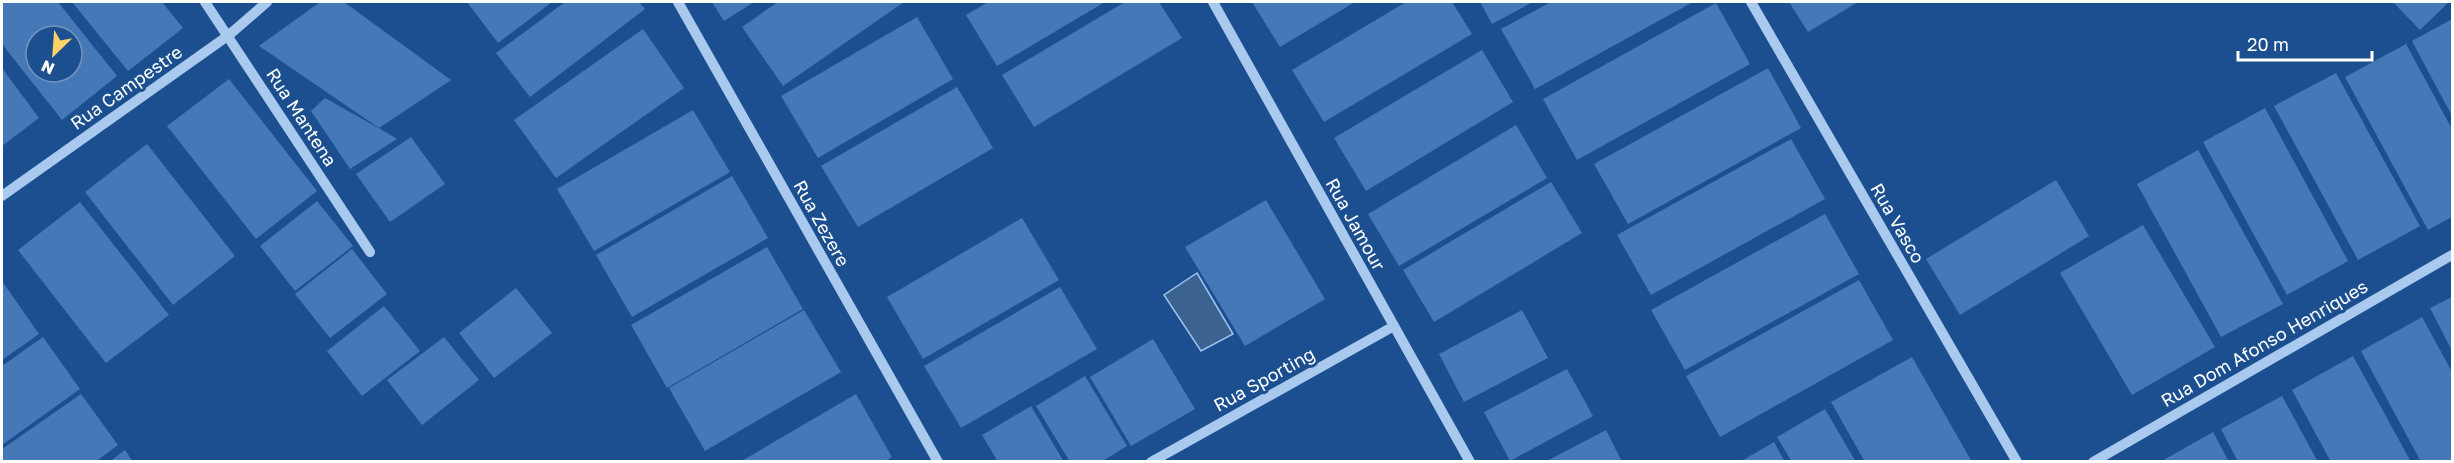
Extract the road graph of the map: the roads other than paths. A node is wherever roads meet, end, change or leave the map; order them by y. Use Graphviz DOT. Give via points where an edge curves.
graph roads {
  1 [pos="205,2"];
  2 [pos="267,2"];
  3 [pos="678,2"];
  4 [pos="1213,2"];
  5 [pos="1751,2"];
  6 [pos="228,35"];
  7 [pos="2,195"];
  8 [pos="370,252"];
  9 [pos="2452,255"];
  10 [pos="1394,326"];
  11 [pos="938,462"];
  12 [pos="1150,462"];
  13 [pos="1470,462"];
  14 [pos="2017,462"];
  15 [pos="2093,462"];
  1 -- 6 [label="street, Rua Mantena"];
  2 -- 6 [label="street, Rua Campestre"];
  3 -- 11 [label="street, Rua Zezere"];
  4 -- 10 [label="street, Rua Jamour"];
  5 -- 14 [label="street, Rua Vasco"];
  6 -- 7 [label="street, Rua Campestre"];
  6 -- 8 [label="street, Rua Mantena"];
  9 -- 15 [label="street, Rua Dom Afonso Henriques"];
  10 -- 12 [label="street, Rua Sporting"];
  10 -- 13 [label="street, Rua Jamour"];
}
